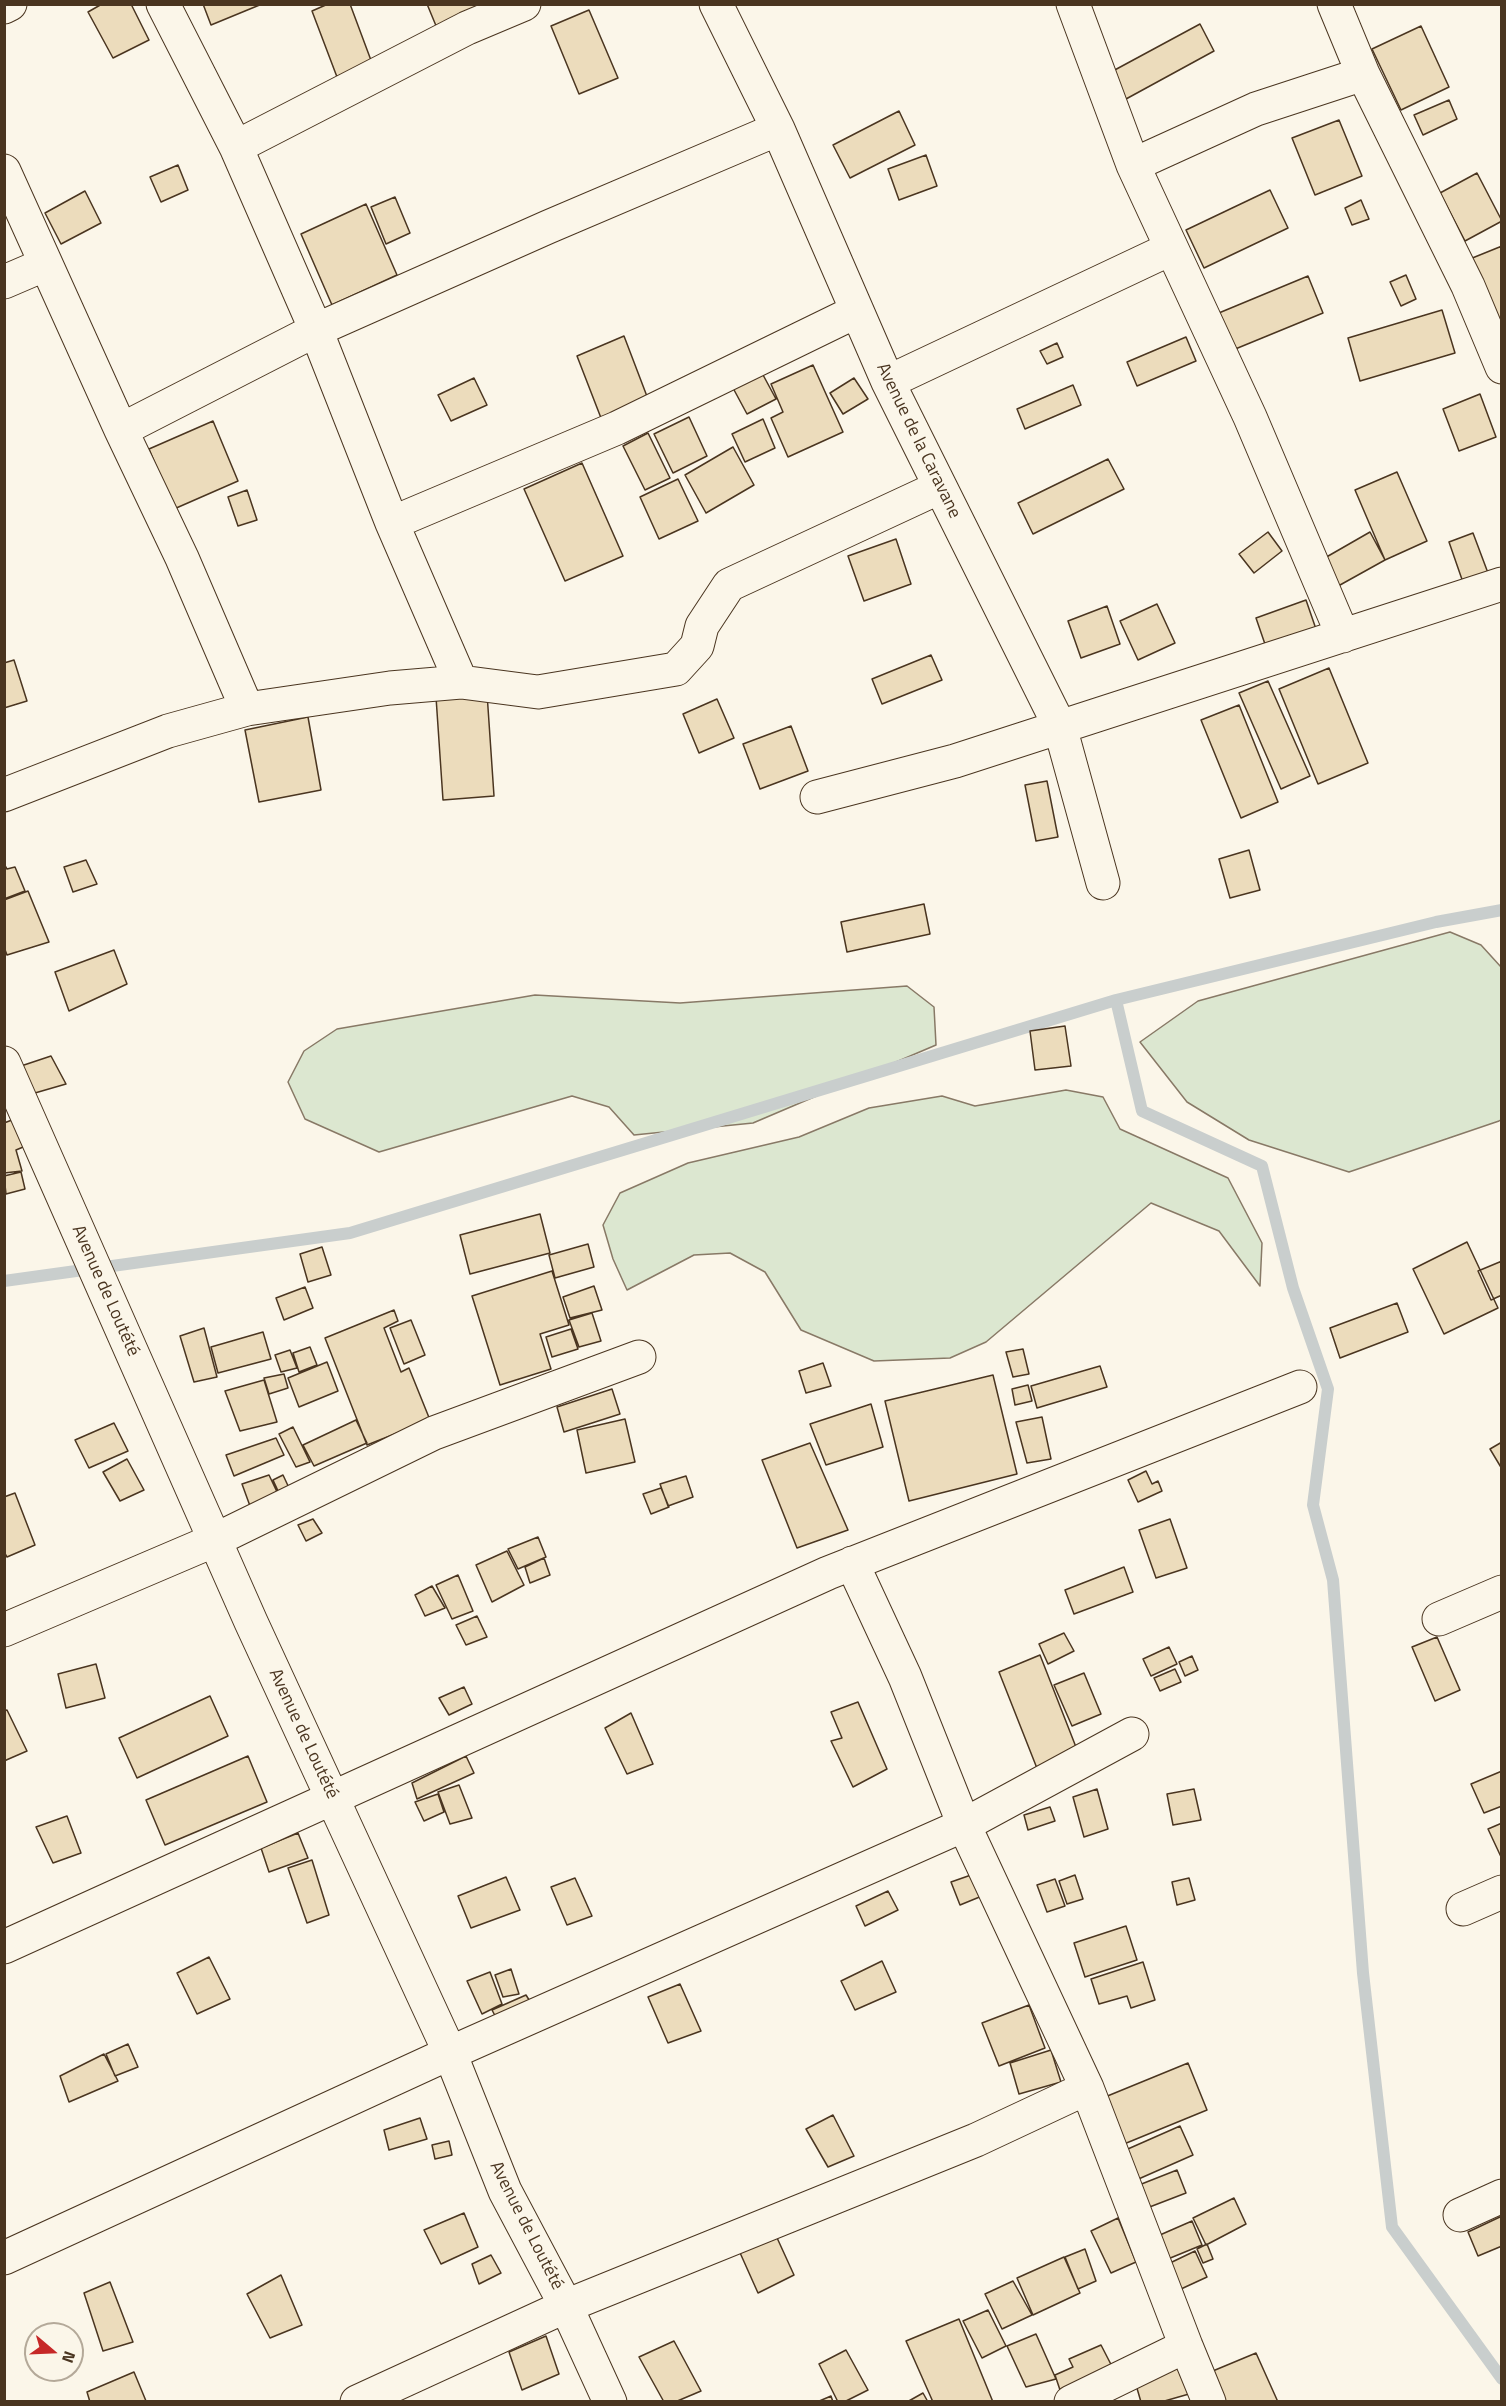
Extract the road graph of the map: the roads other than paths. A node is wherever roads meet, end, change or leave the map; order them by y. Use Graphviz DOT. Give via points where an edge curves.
graph roads {
  1 [pos="10,4"];
  2 [pos="162,4"];
  3 [pos="524,4"];
  4 [pos="1072,4"];
  5 [pos="1334,4"];
  6 [pos="4,7"];
  7 [pos="727,8"];
  8 [pos="1363,74"];
  9 [pos="778,129"];
  10 [pos="236,147"];
  11 [pos="1133,165"];
  12 [pos="4,171"];
  13 [pos="1170,249"];
  14 [pos="46,264"];
  15 [pos="4,282"];
  16 [pos="857,311"];
  17 [pos="316,330"];
  18 [pos="1502,367"];
  19 [pos="888,382"];
  20 [pos="121,430"];
  21 [pos="940,487"];
  22 [pos="392,523"];
  23 [pos="1502,584"];
  24 [pos="1343,636"];
  25 [pos="461,682"];
  26 [pos="247,709"];
  27 [pos="1060,727"];
  28 [pos="4,795"];
  29 [pos="817,797"];
  30 [pos="1103,883"];
  31 [pos="4,1063"];
  32 [pos="639,1357"];
  33 [pos="1300,1387"];
  34 [pos="215,1539"];
  35 [pos="852,1563"];
  36 [pos="1502,1592"];
  37 [pos="1439,1619"];
  38 [pos="4,1630"];
  39 [pos="1132,1734"];
  40 [pos="333,1798"];
  41 [pos="964,1825"];
  42 [pos="1502,1892"];
  43 [pos="1463,1909"];
  44 [pos="4,1947"];
  45 [pos="450,2053"];
  46 [pos="1087,2088"];
  47 [pos="1502,2196"];
  48 [pos="1461,2215"];
  49 [pos="4,2258"];
  50 [pos="566,2306"];
  51 [pos="1186,2346"];
  52 [pos="357,2402"];
  53 [pos="610,2402"];
  54 [pos="1071,2402"];
  55 [pos="1209,2402"];
  1 -- 6 [label="street"];
  2 -- 10 [label="street"];
  3 -- 10 [label="street" via="467,28"];
  4 -- 11 [label="street"];
  5 -- 8 [label="street"];
  7 -- 9 [label="street, Avenue de la Caravane"];
  8 -- 11 [label="street" via="1256,110"];
  8 -- 18 [label="street" via="1468,286"];
  9 -- 16 [label="street, Avenue de la Caravane"];
  9 -- 17 [label="street"];
  10 -- 17 [label="street"];
  11 -- 13 [label="street"];
  12 -- 14 [label="street"];
  13 -- 19 [label="street"];
  13 -- 24 [label="street" via="1250,417"];
  14 -- 15 [label="street"];
  14 -- 20 [label="street"];
  16 -- 19 [label="street, Avenue de la Caravane"];
  16 -- 22 [label="street" via="617,428"];
  17 -- 20 [label="street"];
  17 -- 22 [label="street"];
  19 -- 21 [label="street, Avenue de la Caravane"];
  20 -- 26 [label="street"];
  21 -- 25 [label="street" via="729,585 702,626 697,646 676,669 538,692"];
  21 -- 27 [label="street, Avenue de la Caravane"];
  22 -- 25 [label="street"];
  23 -- 24 [label="street"];
  24 -- 27 [label="street"];
  25 -- 26 [label="street"];
  26 -- 28 [label="street" via="168,731"];
  27 -- 29 [label="street" via="955,761"];
  27 -- 30 [label="street, Avenue de la Caravane"];
  31 -- 34 [label="street, Avenue de Loutété"];
  32 -- 34 [label="street" via="434,1433"];
  33 -- 35 [label="street"];
  34 -- 38 [label="street"];
  34 -- 40 [label="street, Avenue de Loutété"];
  35 -- 40 [label="street"];
  35 -- 41 [label="street" via="905,1677"];
  36 -- 37 [label="street"];
  39 -- 41 [label="street"];
  40 -- 44 [label="street"];
  40 -- 45 [label="street, Avenue de Loutété"];
  41 -- 45 [label="street"];
  41 -- 46 [label="street"];
  42 -- 43 [label="street"];
  45 -- 49 [label="street"];
  45 -- 50 [label="street, Avenue de Loutété" via="504,2191"];
  46 -- 50 [label="street" via="976,2140"];
  46 -- 51 [label="street"];
  47 -- 48 [label="street"];
  50 -- 52 [label="street"];
  50 -- 53 [label="street, Avenue de Loutété"];
  51 -- 54 [label="street"];
  51 -- 55 [label="street"];
}
